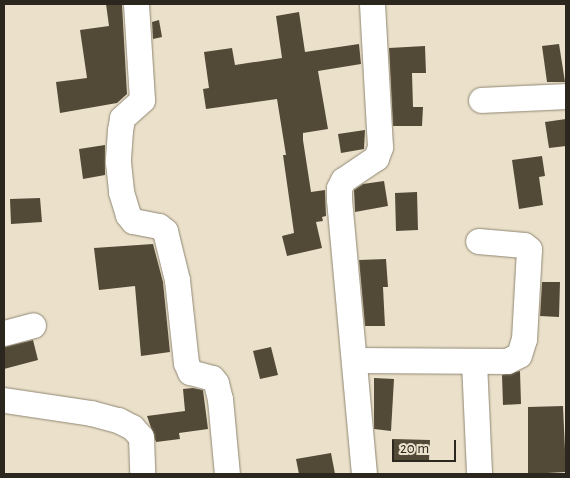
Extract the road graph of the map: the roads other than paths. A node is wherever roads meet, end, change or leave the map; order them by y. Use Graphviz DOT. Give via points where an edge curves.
graph roads {
  1 [pos="136,4"];
  2 [pos="372,4"];
  3 [pos="566,96"];
  4 [pos="481,100"];
  5 [pos="478,241"];
  6 [pos="33,325"];
  7 [pos="4,333"];
  8 [pos="355,360"];
  9 [pos="474,362"];
  10 [pos="4,400"];
  11 [pos="142,474"];
  12 [pos="227,474"];
  13 [pos="364,474"];
  14 [pos="479,474"];
  1 -- 12 [label="street" via="142,100 122,118 118,141 121,192 133,221 159,226 165,231 177,280 186,363 190,372 206,376 216,383"];
  2 -- 8 [label="street" via="380,147 376,158 343,180 338,199"];
  3 -- 4 [label="street"];
  5 -- 9 [label="street" via="524,244 529,255 524,339 519,355 507,361"];
  6 -- 7 [label="street"];
  8 -- 9 [label="street"];
  8 -- 13 [label="street"];
  9 -- 14 [label="street"];
  10 -- 11 [label="street" via="118,420 141,437"];
}
